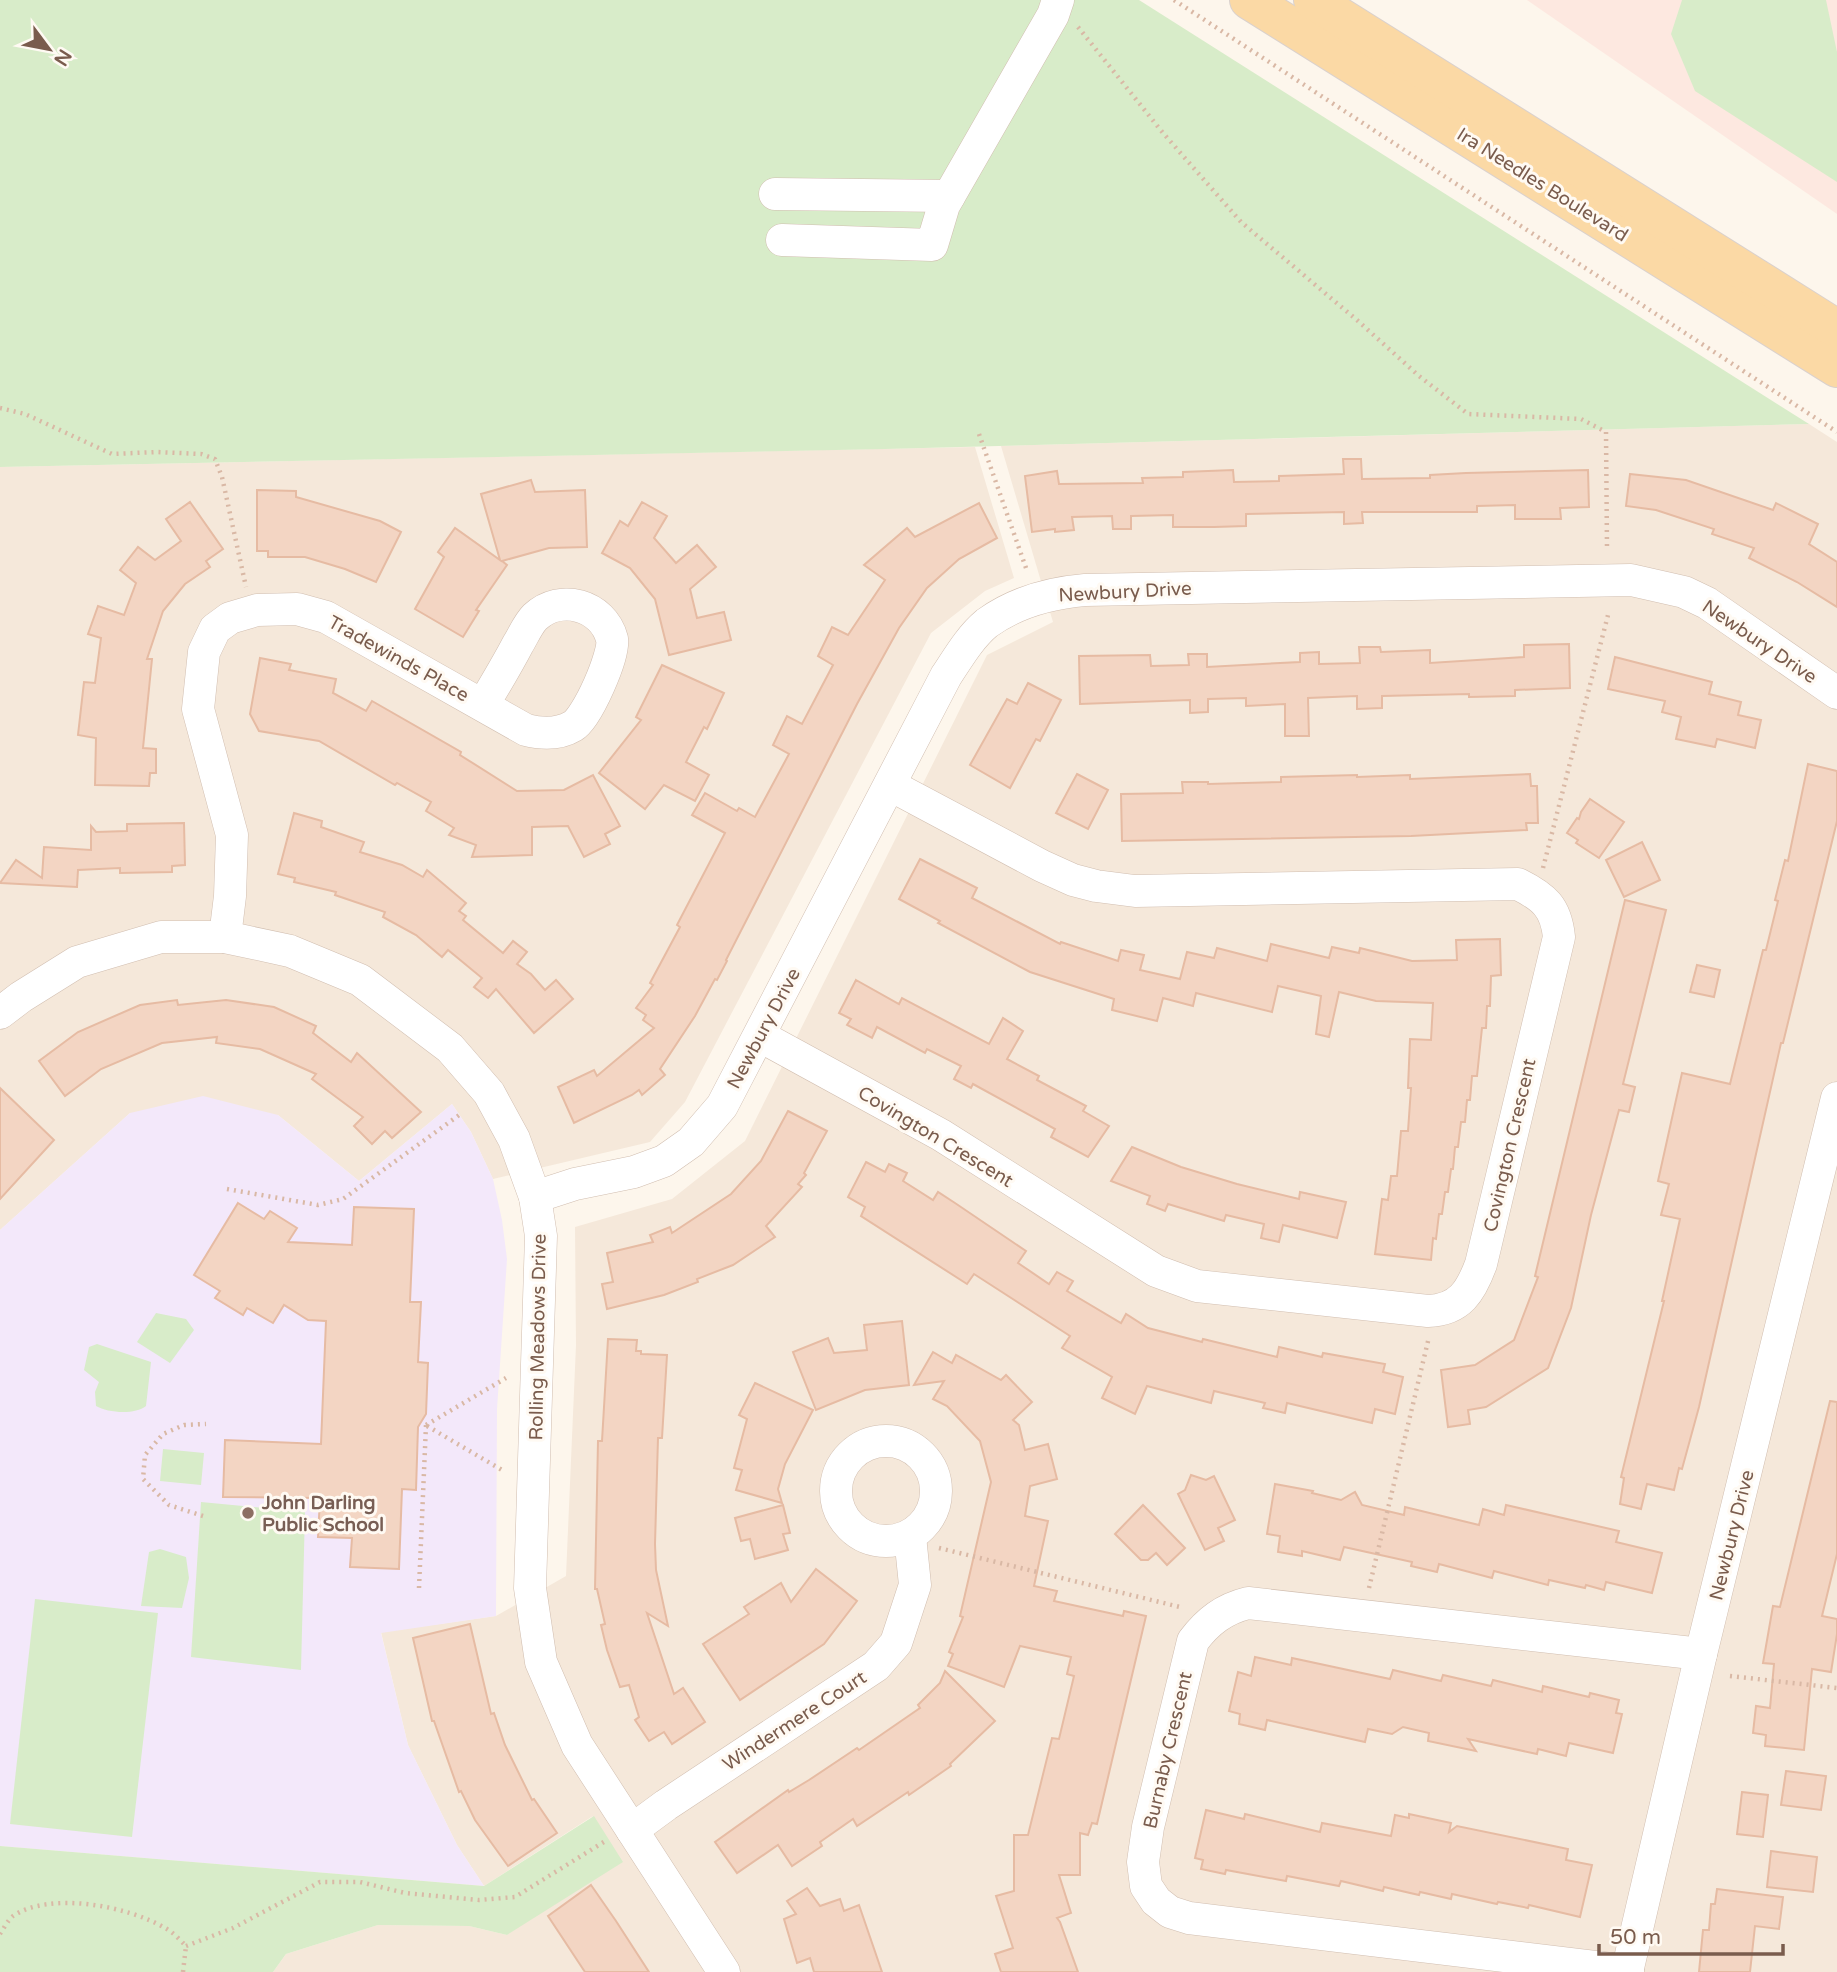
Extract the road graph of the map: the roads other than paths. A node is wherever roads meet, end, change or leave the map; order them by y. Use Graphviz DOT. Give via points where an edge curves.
graph roads {
  1 [pos="1249,0"];
  2 [pos="1313,0"];
  3 [pos="1058,1"];
  4 [pos="775,194"];
  5 [pos="949,196"];
  6 [pos="782,240"];
  7 [pos="1837,329"];
  8 [pos="1837,368"];
  9 [pos="1837,693"];
  10 [pos="483,705"];
  11 [pos="890,785"];
  12 [pos="225,937"];
  13 [pos="0,1013"];
  14 [pos="760,1035"];
  15 [pos="1837,1098"];
  16 [pos="535,1197"];
  17 [pos="909,1536"];
  18 [pos="1701,1654"];
  19 [pos="632,1830"];
  20 [pos="724,1972"];
  21 [pos="1628,1972"];
  1 -- 8 [label="main road, Ira Needles Boulevard"];
  2 -- 7 [label="main road, Ira Needles Boulevard"];
  3 -- 5 [label="street"];
  4 -- 5 [label="street"];
  5 -- 6 [label="street" via="932,245"];
  9 -- 11 [label="street, Newbury Drive" via="1707,603 1684,592 1631,580 1086,590 1032,599 987,624 946,676"];
  10 -- 12 [label="street, Tradewinds Place" via="327,617 297,609 257,610 230,618 215,629 204,652 198,709 232,835"];
  11 -- 14 [label="street, Newbury Drive"];
  11 -- 14 [label="street, Covington Crescent" via="1042,866 1096,886 1135,891 1518,884 1537,894 1558,921 1559,937 1474,1285 1451,1307 1428,1311 1197,1286 1178,1280 1156,1271 941,1135"];
  12 -- 13 [label="street, Rolling Meadows Drive" via="161,937 77,962"];
  12 -- 16 [label="street, Rolling Meadows Drive" via="290,951 360,981 450,1048 489,1093 514,1139"];
  14 -- 16 [label="street, Newbury Drive" via="722,1106 691,1142 664,1161 634,1172"];
  15 -- 18 [label="street, Newbury Drive"];
  16 -- 19 [label="street, Rolling Meadows Drive" via="541,1236 530,1588 541,1662 577,1745"];
  17 -- 19 [label="street, Windermere Court" via="915,1585 896,1643 876,1667"];
  18 -- 21 [label="street, Newbury Drive"];
  18 -- 21 [label="street, Burnaby Crescent" via="1248,1604 1232,1607 1202,1628 1193,1641 1148,1826 1143,1862 1146,1886 1170,1912 1189,1918"];
  19 -- 20 [label="street, Rolling Meadows Drive"];
}
